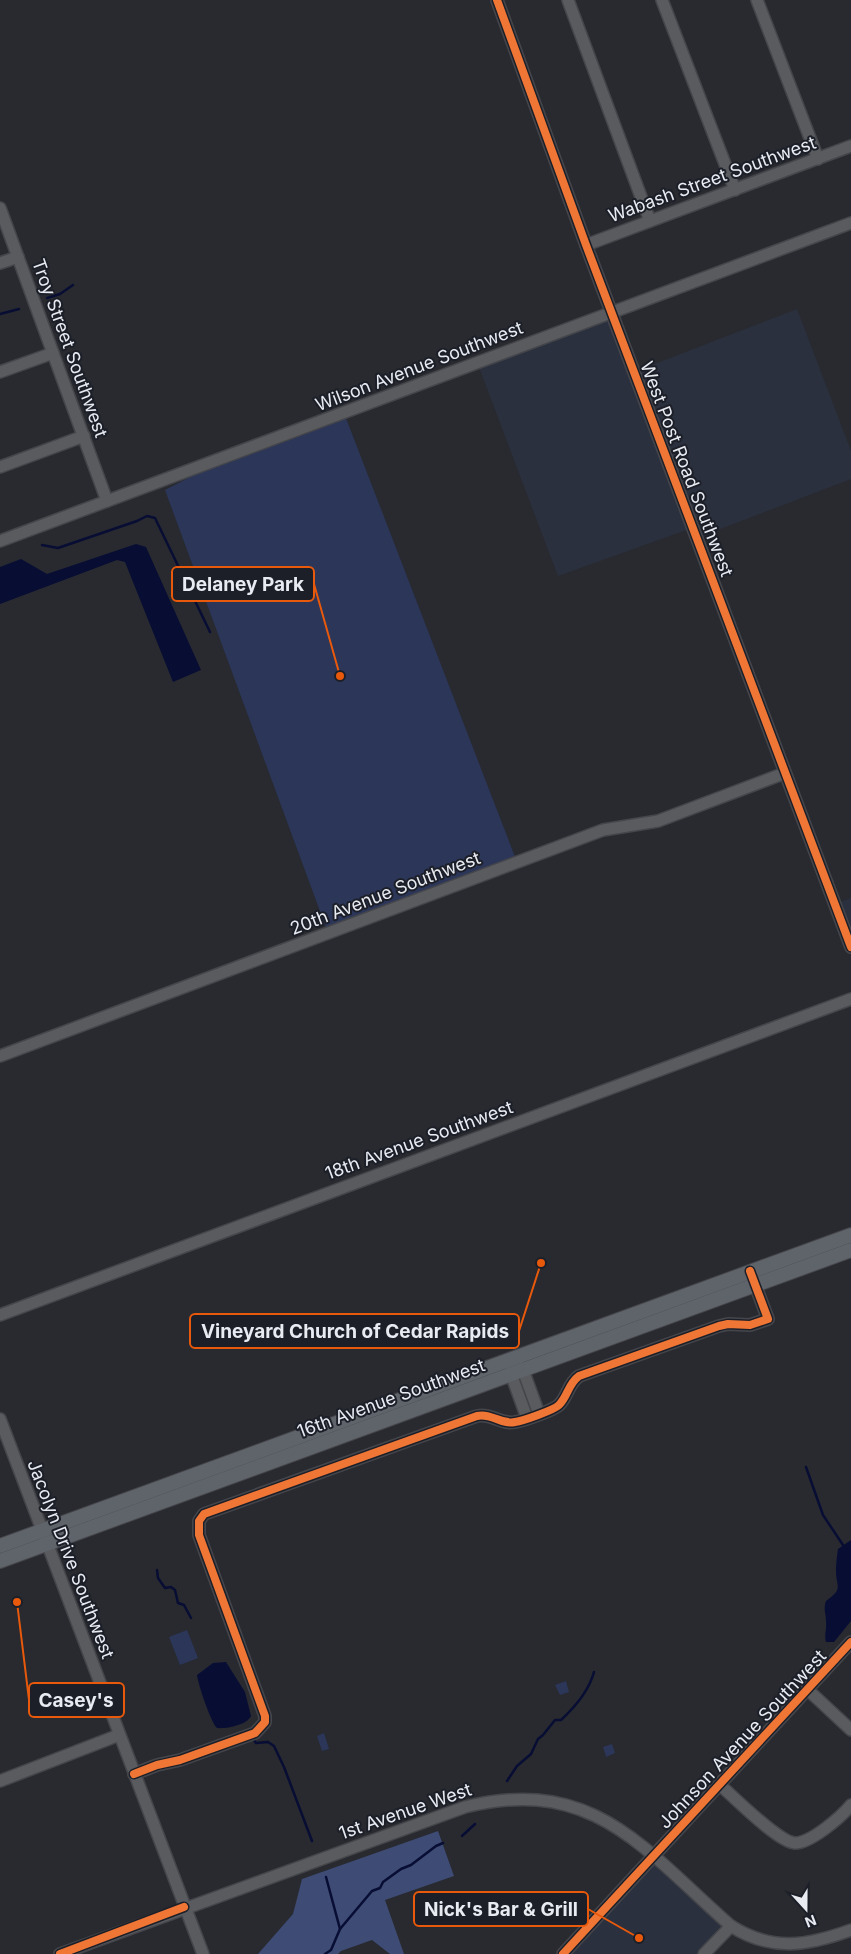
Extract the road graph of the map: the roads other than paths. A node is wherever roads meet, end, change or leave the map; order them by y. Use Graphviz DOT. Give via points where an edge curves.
graph roads {
  1 [pos="497,0"];
  2 [pos="568,0"];
  3 [pos="662,0"];
  4 [pos="757,0"];
  5 [pos="851,146"];
  6 [pos="818,159"];
  7 [pos="735,190"];
  8 [pos="0,208"];
  9 [pos="650,221"];
  10 [pos="851,223"];
  11 [pos="586,245"];
  12 [pos="18,257"];
  13 [pos="0,263"];
  14 [pos="612,313"];
  15 [pos="53,353"];
  16 [pos="0,372"];
  17 [pos="84,436"];
  18 [pos="0,467"];
  19 [pos="108,501"];
  20 [pos="0,541"];
  21 [pos="785,773"];
  22 [pos="851,947"];
  23 [pos="851,999"];
  24 [pos="0,1056"];
  25 [pos="851,1235"];
  26 [pos="851,1250"];
  27 [pos="750,1272"];
  28 [pos="755,1285"];
  29 [pos="0,1314"];
  30 [pos="511,1358"];
  31 [pos="517,1372"];
  32 [pos="539,1414"];
  33 [pos="528,1418"];
  34 [pos="0,1419"];
  35 [pos="42,1529"];
  36 [pos="47,1544"];
  37 [pos="0,1546"];
  38 [pos="0,1561"];
  39 [pos="851,1642"];
  40 [pos="807,1689"];
  41 [pos="851,1730"];
  42 [pos="119,1735"];
  43 [pos="134,1774"];
  44 [pos="0,1781"];
  45 [pos="720,1784"];
  46 [pos="851,1804"];
  47 [pos="654,1856"];
  48 [pos="184,1907"];
  49 [pos="731,1926"];
  50 [pos="851,1930"];
  51 [pos="60,1954"];
  52 [pos="203,1954"];
  53 [pos="563,1954"];
  54 [pos="704,1954"];
  1 -- 11 [label="street, West Post Road Southwest"];
  2 -- 9 [label="street"];
  3 -- 7 [label="street"];
  4 -- 6 [label="street"];
  5 -- 6 [label="street, Wabash Street Southwest"];
  6 -- 7 [label="street, Wabash Street Southwest"];
  7 -- 9 [label="street, Wabash Street Southwest"];
  8 -- 12 [label="street, Troy Street Southwest"];
  9 -- 11 [label="street, Wabash Street Southwest"];
  10 -- 14 [label="street, Wilson Avenue Southwest"];
  11 -- 14 [label="street, West Post Road Southwest"];
  12 -- 13 [label="street"];
  12 -- 15 [label="street, Troy Street Southwest"];
  14 -- 19 [label="street, Wilson Avenue Southwest"];
  14 -- 21 [label="street, West Post Road Southwest"];
  15 -- 16 [label="street"];
  15 -- 17 [label="street, Troy Street Southwest"];
  17 -- 18 [label="street"];
  17 -- 19 [label="street, Troy Street Southwest"];
  19 -- 20 [label="street, Wilson Avenue Southwest"];
  21 -- 22 [label="street, West Post Road Southwest"];
  21 -- 24 [label="street, 20th Avenue Southwest" via="658,821 603,830"];
  23 -- 29 [label="street, 18th Avenue Southwest"];
  25 -- 27 [label="main road, 16th Avenue Southwest"];
  26 -- 28 [label="main road, 16th Avenue Southwest"];
  27 -- 28 [label="street"];
  27 -- 30 [label="main road, 16th Avenue Southwest"];
  28 -- 31 [label="main road, 16th Avenue Southwest"];
  28 -- 32 [label="street" via="768,1318 750,1325 720,1326 579,1376 572,1381 558,1407"];
  30 -- 31 [label="street"];
  30 -- 35 [label="main road, 16th Avenue Southwest"];
  31 -- 32 [label="street"];
  31 -- 33 [label="street"];
  31 -- 36 [label="main road, 16th Avenue Southwest"];
  32 -- 33 [label="street"];
  33 -- 43 [label="street" via="514,1423 485,1414 477,1416 204,1514 199,1521 199,1535 265,1722 254,1733"];
  34 -- 35 [label="street, Jacolyn Drive Southwest"];
  35 -- 36 [label="street, Jacolyn Drive Southwest"];
  35 -- 37 [label="main road, 16th Avenue Southwest"];
  36 -- 38 [label="main road, 16th Avenue Southwest"];
  36 -- 42 [label="street, Jacolyn Drive Southwest"];
  39 -- 40 [label="street, Johnson Avenue Southwest"];
  40 -- 41 [label="street"];
  40 -- 45 [label="street, Johnson Avenue Southwest"];
  42 -- 43 [label="street, Jacolyn Drive Southwest"];
  42 -- 44 [label="street"];
  43 -- 48 [label="street, Jacolyn Drive Southwest"];
  45 -- 46 [label="street" via="771,1830 793,1843 804,1842 814,1836"];
  45 -- 47 [label="street, Johnson Avenue Southwest"];
  47 -- 48 [label="street, 1st Avenue West" via="613,1824 560,1803 533,1799 488,1801"];
  47 -- 49 [label="street, 1st Avenue West"];
  47 -- 53 [label="street, Johnson Avenue Southwest"];
  48 -- 51 [label="street, 1st Avenue West"];
  48 -- 52 [label="street, Jacolyn Drive Southwest"];
  49 -- 50 [label="street, 1st Avenue West" via="744,1935 787,1945 811,1943"];
  49 -- 54 [label="street"];
}
